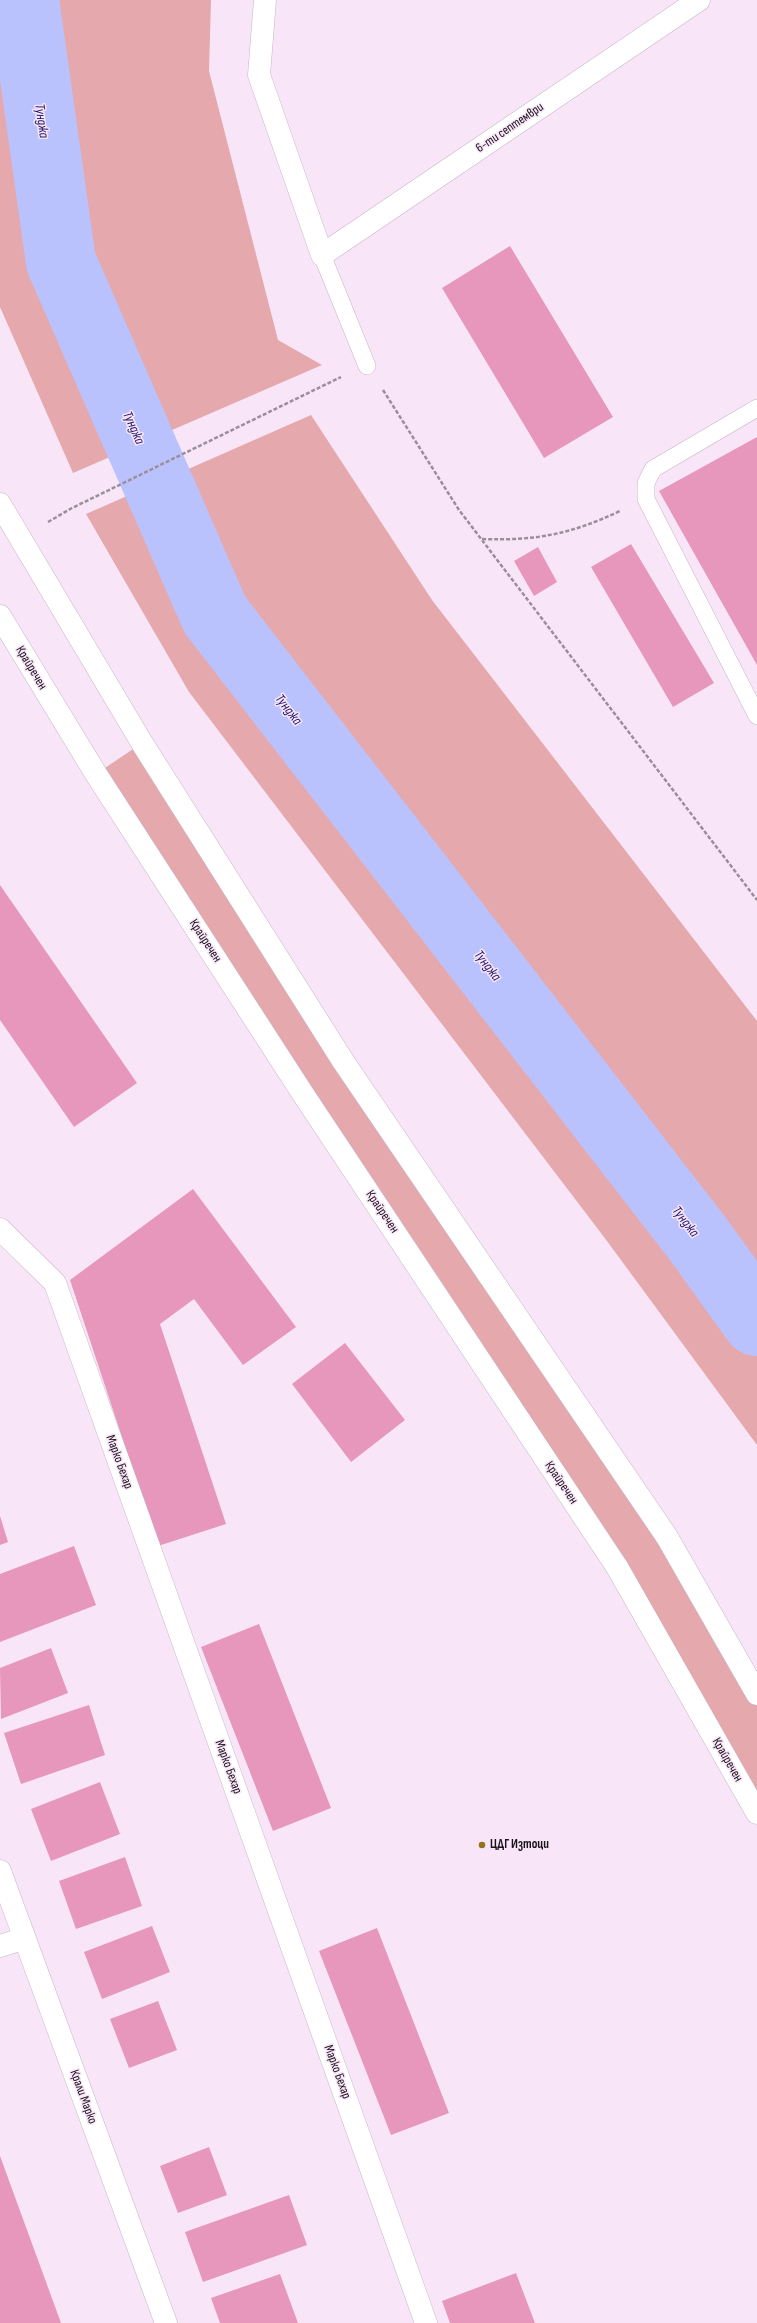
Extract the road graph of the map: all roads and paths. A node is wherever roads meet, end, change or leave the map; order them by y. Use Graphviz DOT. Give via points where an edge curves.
graph roads {
  1 [pos="265,0"];
  2 [pos="698,0"];
  3 [pos="322,255"];
  4 [pos="367,366"];
  5 [pos="343,377"];
  6 [pos="757,408"];
  7 [pos="646,499"];
  8 [pos="0,504"];
  9 [pos="72,508"];
  10 [pos="481,539"];
  11 [pos="0,616"];
  12 [pos="757,716"];
  13 [pos="757,900"];
  14 [pos="0,1229"];
  15 [pos="757,1694"];
  16 [pos="757,1813"];
  17 [pos="0,1871"];
  18 [pos="25,1938"];
  19 [pos="0,1946"];
  20 [pos="166,2323"];
  21 [pos="426,2323"];
  1 -- 3 [label="street" via="259,75"];
  2 -- 3 [label="street, 6-ти септември"];
  3 -- 4 [label="lane"];
  4 -- 10 [label="path" via="459,510"];
  5 -- 9 [label="path"];
  6 -- 7 [label="lane" via="654,469 646,483"];
  7 -- 10 [label="path" via="601,520 558,535 518,540"];
  7 -- 12 [label="lane"];
  8 -- 15 [label="street" via="142,743 343,1061 667,1537"];
  10 -- 13 [label="path"];
  11 -- 16 [label="street, Крайречен" via="122,814 303,1094 617,1567"];
  14 -- 21 [label="street, Марко Бехар" via="55,1283"];
  17 -- 18 [label="street, Крали Марко"];
  18 -- 19 [label="street"];
  18 -- 20 [label="street, Крали Марко"];
}
